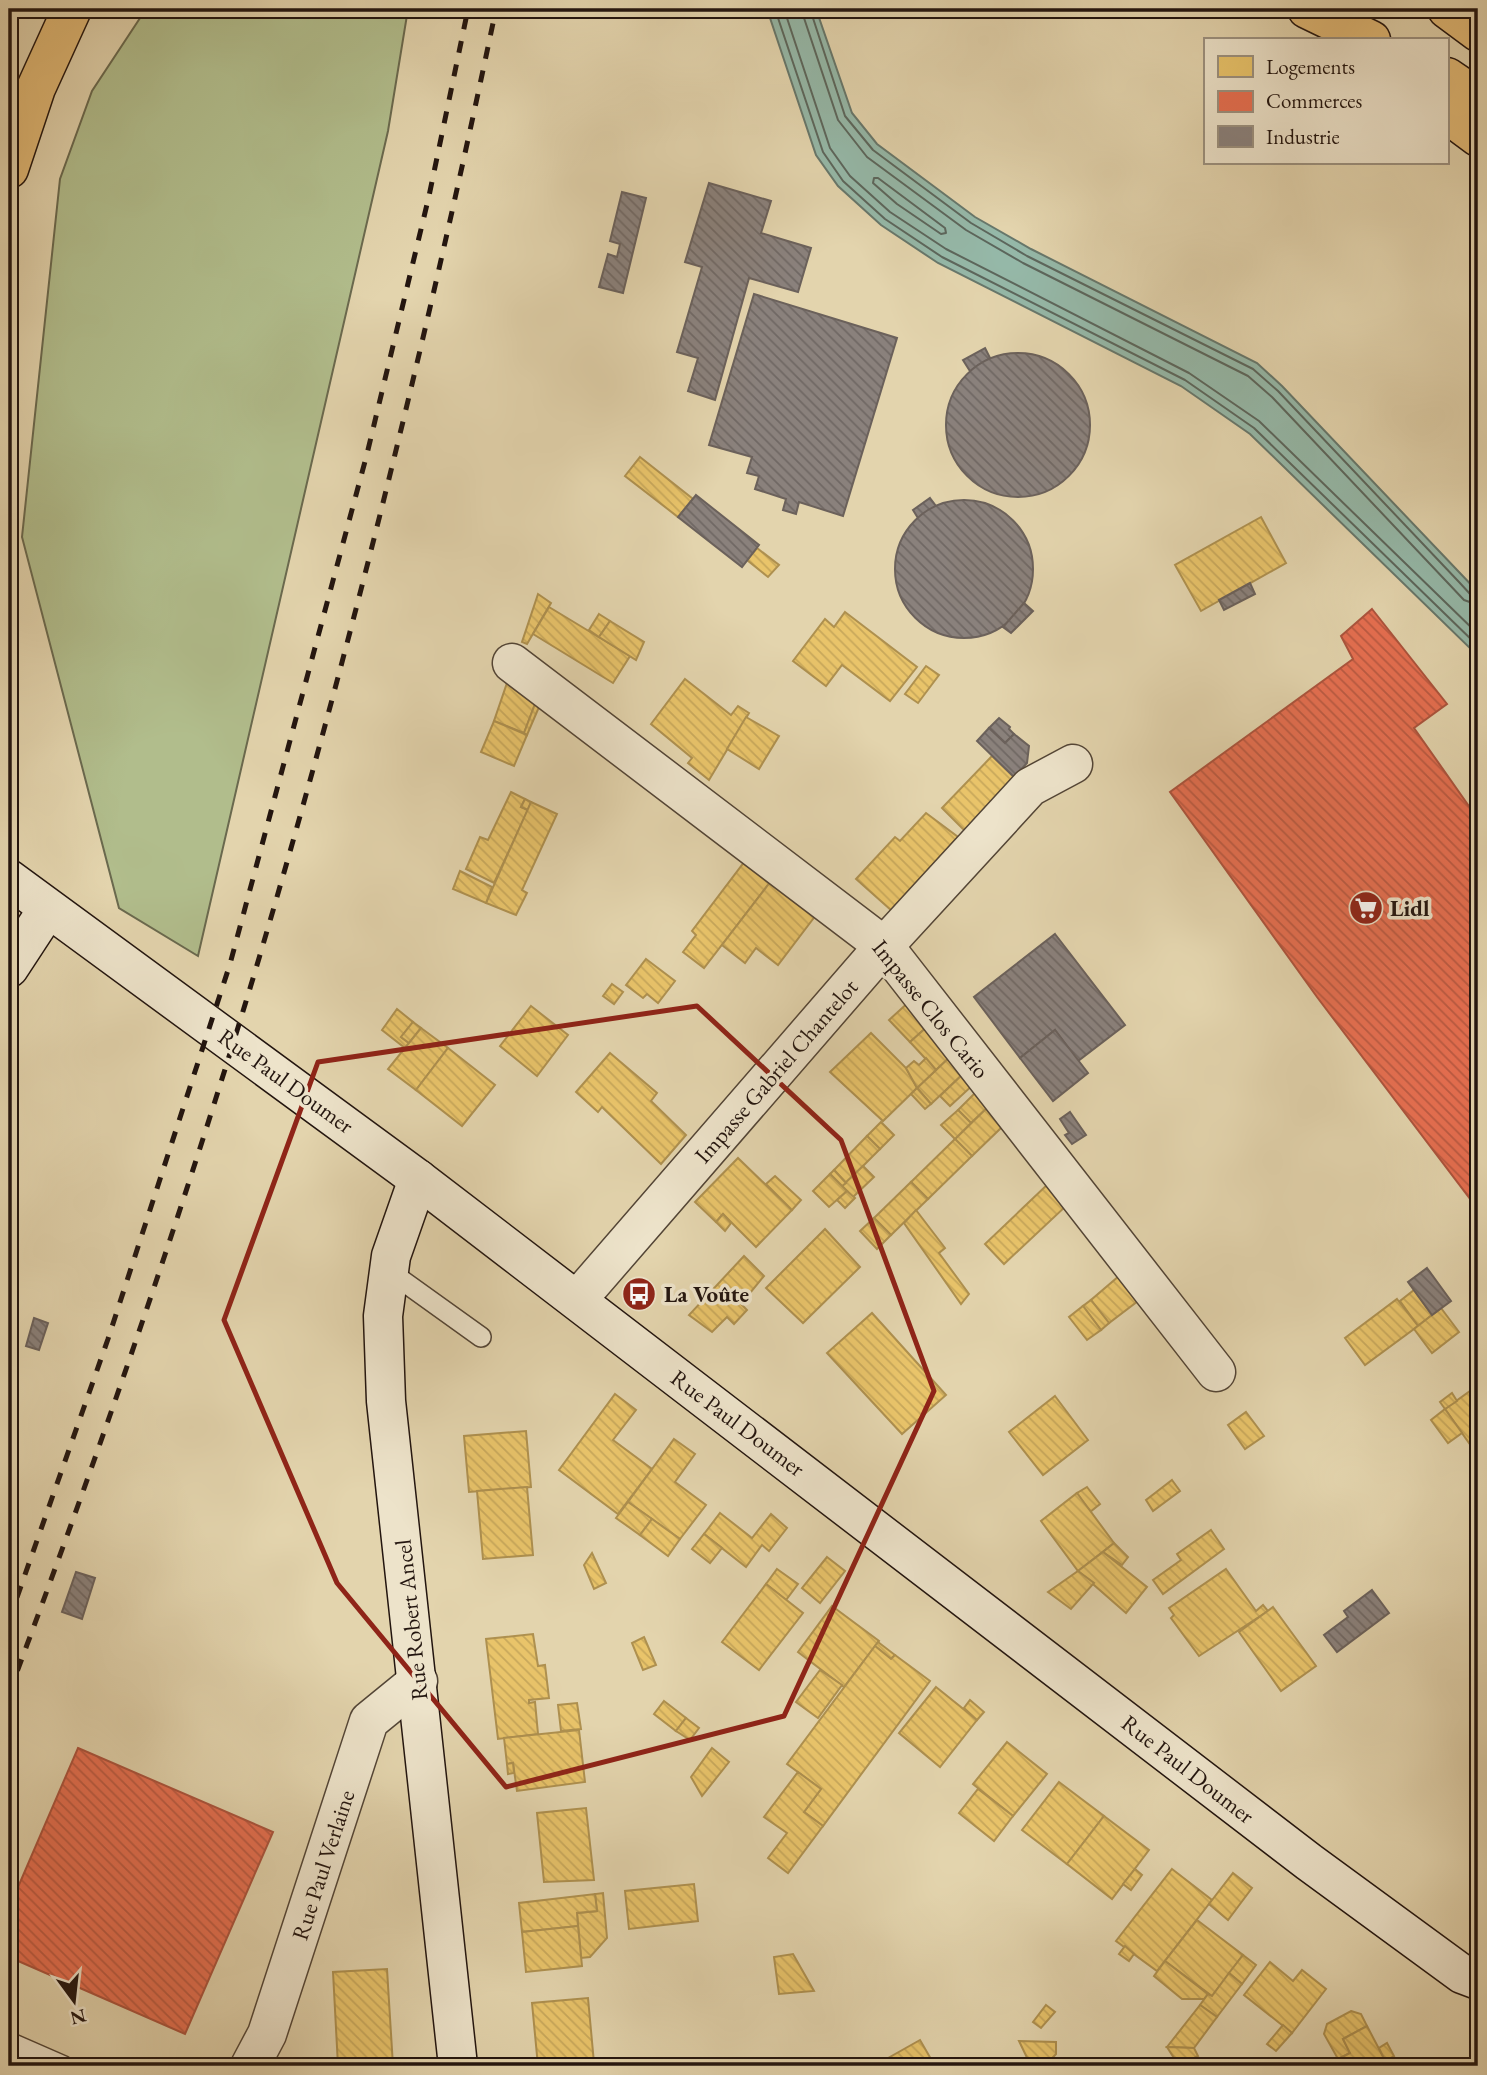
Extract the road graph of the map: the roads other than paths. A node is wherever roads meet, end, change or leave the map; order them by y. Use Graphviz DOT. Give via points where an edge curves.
graph roads {
  1 [pos="72,9"];
  2 [pos="1306,9"];
  3 [pos="1447,9"];
  4 [pos="1478,32"];
  5 [pos="1343,38"];
  6 [pos="1367,38"];
  7 [pos="1448,79"];
  8 [pos="1478,97"];
  9 [pos="1448,115"];
  10 [pos="1478,137"];
  11 [pos="9,169"];
  12 [pos="512,663"];
  13 [pos="1073,764"];
  14 [pos="9,879"];
  15 [pos="47,909"];
  16 [pos="884,946"];
  17 [pos="9,968"];
  18 [pos="418,1179"];
  19 [pos="389,1271"];
  20 [pos="577,1300"];
  21 [pos="481,1337"];
  22 [pos="1216,1372"];
  23 [pos="418,1681"];
  24 [pos="1473,1983"];
  25 [pos="9,2042"];
  26 [pos="64,2066"];
  27 [pos="250,2066"];
  28 [pos="458,2066"];
  1 -- 11 [label="highway" via="36,88"];
  2 -- 5 [label="highway"];
  2 -- 6 [label="highway"];
  3 -- 4 [label="highway"];
  7 -- 8 [label="highway"];
  9 -- 10 [label="highway"];
  12 -- 16 [label="street, Impasse Clos Cario"];
  13 -- 16 [label="street, Impasse Gabriel Chantelot" via="1030,788"];
  14 -- 15 [label="street, Rue Paul Doumer"];
  15 -- 17 [label="street"];
  15 -- 18 [label="street, Rue Paul Doumer"];
  16 -- 20 [label="street, Impasse Gabriel Chantelot"];
  16 -- 22 [label="street, Impasse Clos Cario"];
  18 -- 19 [label="street, Rue Robert Ancel" via="390,1256"];
  18 -- 20 [label="street, Rue Paul Doumer"];
  19 -- 21 [label="lane"];
  19 -- 23 [label="street, Rue Robert Ancel" via="383,1316 386,1401"];
  20 -- 24 [label="street, Rue Paul Doumer"];
  23 -- 27 [label="street, Rue Paul Verlaine" via="369,1721 267,2034"];
  23 -- 28 [label="street, Rue Robert Ancel"];
  25 -- 26 [label="lane"];
}
